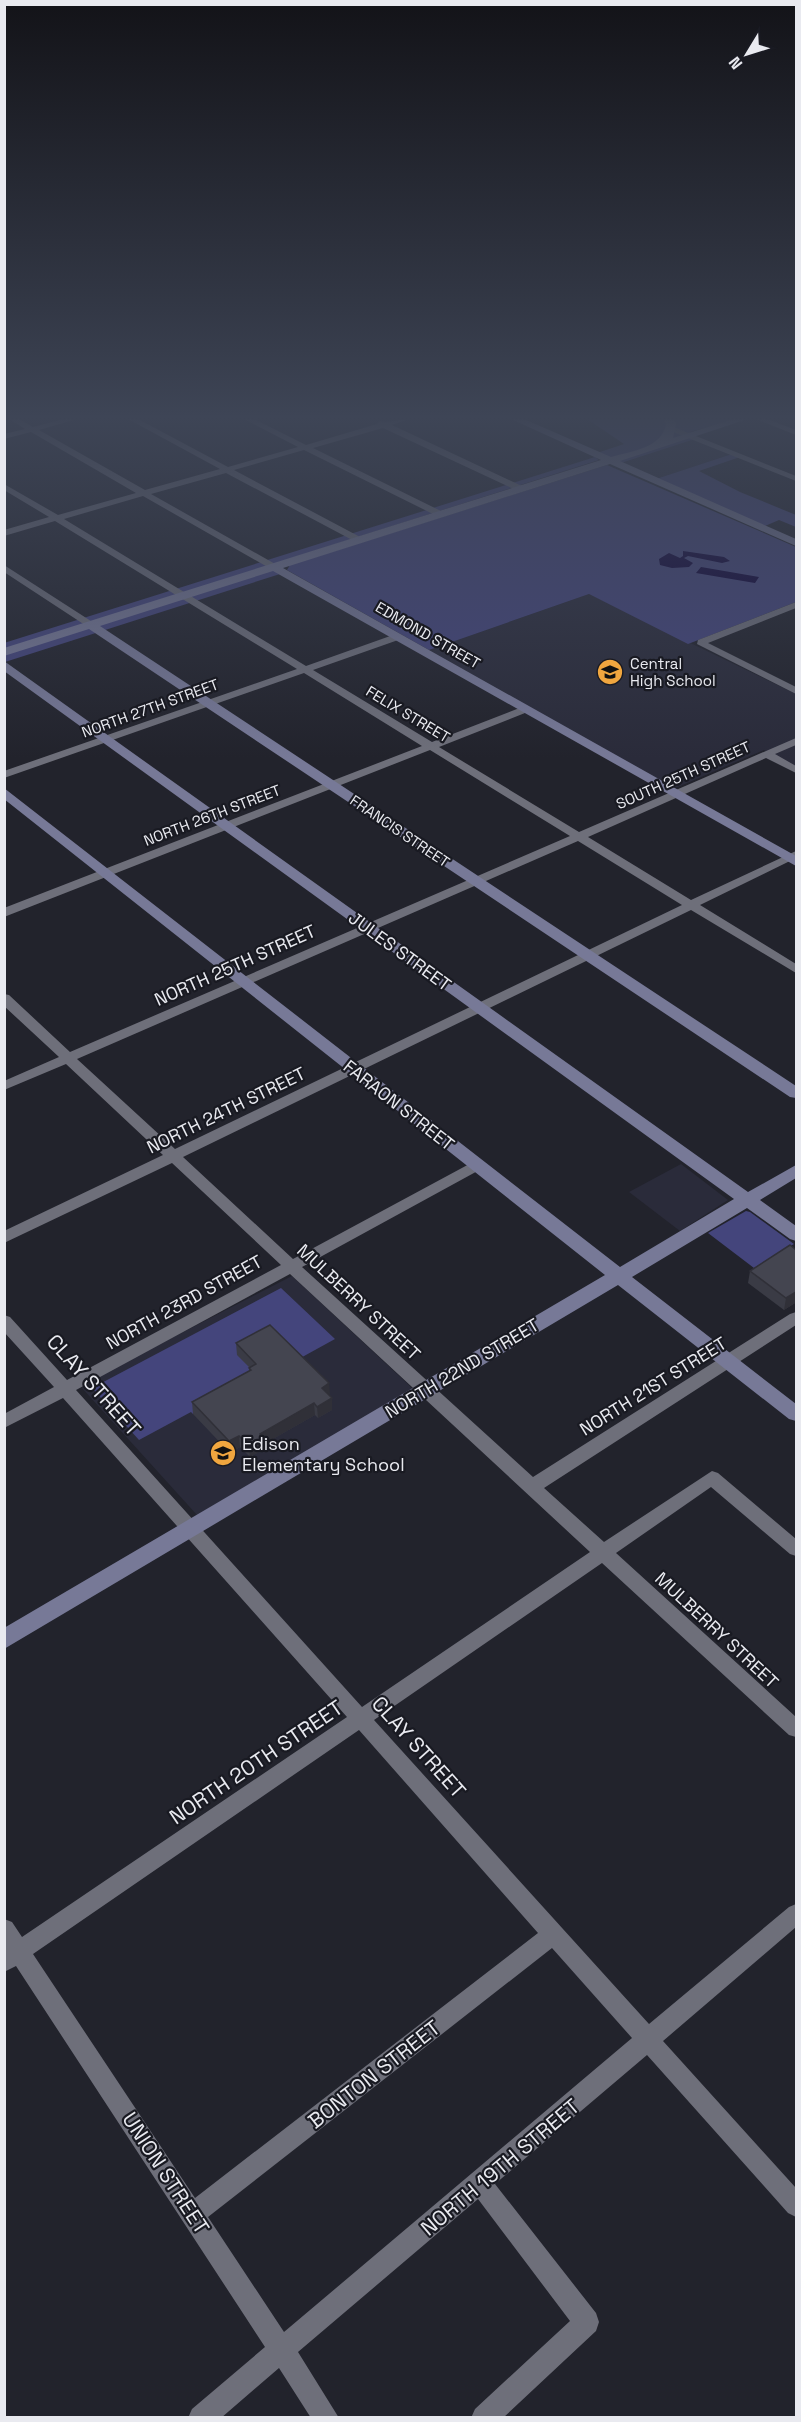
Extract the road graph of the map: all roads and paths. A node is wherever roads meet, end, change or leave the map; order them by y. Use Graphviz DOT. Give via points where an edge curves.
graph roads {
  1 [pos="80,532"];
  2 [pos="212,532"];
  3 [pos="344,532"];
  4 [pos="384,532"];
  5 [pos="771,532"];
  6 [pos="359,540"];
  7 [pos="796,543"];
  8 [pos="274,567"];
  9 [pos="4,568"];
  10 [pos="183,596"];
  11 [pos="796,605"];
  12 [pos="782,610"];
  13 [pos="796,618"];
  14 [pos="91,625"];
  15 [pos="396,637"];
  16 [pos="4,652"];
  17 [pos="4,665"];
  18 [pos="304,669"];
  19 [pos="796,691"];
  20 [pos="209,703"];
  21 [pos="526,709"];
  22 [pos="108,739"];
  23 [pos="796,741"];
  24 [pos="431,746"];
  25 [pos="766,754"];
  26 [pos="796,770"];
  27 [pos="4,775"];
  28 [pos="332,784"];
  29 [pos="4,792"];
  30 [pos="678,794"];
  31 [pos="228,825"];
  32 [pos="581,837"];
  33 [pos="794,858"];
  34 [pos="105,873"];
  35 [pos="475,882"];
  36 [pos="692,906"];
  37 [pos="4,913"];
  38 [pos="368,927"];
  39 [pos="588,957"];
  40 [pos="796,969"];
  41 [pos="242,982"];
  42 [pos="4,998"];
  43 [pos="479,1008"];
  44 [pos="69,1058"];
  45 [pos="352,1068"];
  46 [pos="4,1086"];
  47 [pos="796,1093"];
  48 [pos="174,1156"];
  49 [pos="478,1165"];
  50 [pos="796,1171"];
  51 [pos="747,1200"];
  52 [pos="796,1235"];
  53 [pos="4,1238"];
  54 [pos="290,1265"];
  55 [pos="620,1275"];
  56 [pos="796,1318"];
  57 [pos="4,1322"];
  58 [pos="729,1361"];
  59 [pos="67,1388"];
  60 [pos="426,1390"];
  61 [pos="796,1414"];
  62 [pos="4,1422"];
  63 [pos="531,1487"];
  64 [pos="191,1527"];
  65 [pos="796,1549"];
  66 [pos="604,1553"];
  67 [pos="4,1640"];
  68 [pos="362,1719"];
  69 [pos="796,1729"];
  70 [pos="796,1914"];
  71 [pos="4,1929"];
  72 [pos="554,1934"];
  73 [pos="12,1957"];
  74 [pos="649,2040"];
  75 [pos="480,2183"];
  76 [pos="796,2205"];
  77 [pos="193,2214"];
  78 [pos="282,2351"];
  79 [pos="201,2418"];
  80 [pos="326,2418"];
  81 [pos="484,2418"];
  1 -- 10 [label="street, FELIX STREET"];
  2 -- 8 [label="street, EDMOND STREET"];
  3 -- 6 [label="street"];
  4 -- 6 [label="street"];
  5 -- 7 [label="street"];
  6 -- 8 [label="street"];
  8 -- 10 [label="street"];
  8 -- 15 [label="street, EDMOND STREET"];
  9 -- 14 [label="street, FRANCIS STREET"];
  10 -- 14 [label="street"];
  10 -- 18 [label="street, FELIX STREET"];
  11 -- 12 [label="street"];
  12 -- 13 [label="street"];
  12 -- 19 [label="street" via="702,644"];
  14 -- 16 [label="street"];
  14 -- 20 [label="street, FRANCIS STREET"];
  15 -- 18 [label="street, NORTH 27TH STREET"];
  15 -- 21 [label="street, EDMOND STREET"];
  17 -- 22 [label="street, JULES STREET"];
  18 -- 20 [label="street, NORTH 27TH STREET"];
  18 -- 24 [label="street, FELIX STREET"];
  20 -- 22 [label="street, NORTH 27TH STREET"];
  20 -- 28 [label="street, FRANCIS STREET"];
  21 -- 24 [label="street, NORTH 26TH STREET"];
  21 -- 30 [label="street, EDMOND STREET"];
  22 -- 27 [label="street, NORTH 27TH STREET"];
  22 -- 31 [label="street, JULES STREET"];
  23 -- 25 [label="street, SOUTH 25TH STREET"];
  24 -- 28 [label="street, NORTH 26TH STREET"];
  24 -- 32 [label="street, FELIX STREET"];
  25 -- 26 [label="street"];
  25 -- 30 [label="street, SOUTH 25TH STREET"];
  28 -- 31 [label="street, NORTH 26TH STREET"];
  28 -- 35 [label="street, FRANCIS STREET"];
  29 -- 34 [label="street, FARAON STREET"];
  30 -- 32 [label="street, SOUTH 25TH STREET"];
  30 -- 33 [label="street, EDMOND STREET"];
  31 -- 34 [label="street, NORTH 26TH STREET"];
  31 -- 38 [label="street, JULES STREET"];
  32 -- 35 [label="street, NORTH 25TH STREET"];
  32 -- 36 [label="street, FELIX STREET"];
  33 -- 36 [label="street, NORTH 24TH STREET"];
  34 -- 37 [label="street, NORTH 26TH STREET"];
  34 -- 41 [label="street, FARAON STREET"];
  35 -- 38 [label="street, NORTH 25TH STREET"];
  35 -- 39 [label="street, FRANCIS STREET"];
  36 -- 39 [label="street, NORTH 24TH STREET"];
  36 -- 40 [label="street, FELIX STREET"];
  38 -- 41 [label="street, NORTH 25TH STREET"];
  38 -- 43 [label="street, JULES STREET"];
  39 -- 43 [label="street, NORTH 24TH STREET"];
  39 -- 47 [label="street, FRANCIS STREET"];
  41 -- 44 [label="street, NORTH 25TH STREET"];
  41 -- 45 [label="street, FARAON STREET"];
  42 -- 44 [label="street, MULBERRY STREET"];
  43 -- 45 [label="street, NORTH 24TH STREET"];
  43 -- 51 [label="street, JULES STREET"];
  44 -- 46 [label="street, NORTH 25TH STREET"];
  44 -- 48 [label="street, MULBERRY STREET"];
  45 -- 48 [label="street, NORTH 24TH STREET"];
  45 -- 49 [label="street, FARAON STREET"];
  48 -- 53 [label="street, NORTH 24TH STREET"];
  48 -- 54 [label="street, MULBERRY STREET"];
  49 -- 54 [label="street, NORTH 23RD STREET"];
  49 -- 55 [label="street, FARAON STREET"];
  50 -- 51 [label="street, NORTH 22ND STREET"];
  51 -- 52 [label="street, JULES STREET"];
  51 -- 55 [label="street, NORTH 22ND STREET"];
  54 -- 59 [label="street, NORTH 23RD STREET"];
  54 -- 60 [label="street, MULBERRY STREET"];
  55 -- 58 [label="street, FARAON STREET"];
  55 -- 60 [label="street, NORTH 22ND STREET"];
  56 -- 58 [label="street, NORTH 21ST STREET"];
  57 -- 59 [label="street, CLAY STREET"];
  58 -- 61 [label="street, FARAON STREET"];
  58 -- 63 [label="street, NORTH 21ST STREET"];
  59 -- 62 [label="street, NORTH 23RD STREET"];
  59 -- 64 [label="street, CLAY STREET"];
  60 -- 63 [label="street, MULBERRY STREET"];
  60 -- 64 [label="street, NORTH 22ND STREET"];
  63 -- 66 [label="street, MULBERRY STREET"];
  64 -- 67 [label="street, NORTH 22ND STREET"];
  64 -- 68 [label="street, CLAY STREET"];
  65 -- 66 [label="street, NORTH 20TH STREET" via="712,1478"];
  66 -- 68 [label="street, NORTH 20TH STREET"];
  66 -- 69 [label="street, MULBERRY STREET"];
  68 -- 72 [label="street, CLAY STREET"];
  68 -- 73 [label="street, NORTH 20TH STREET"];
  70 -- 74 [label="street, NORTH 19TH STREET"];
  71 -- 73 [label="street, UNION STREET"];
  72 -- 74 [label="street, CLAY STREET"];
  72 -- 77 [label="street, BONTON STREET"];
  73 -- 77 [label="street, UNION STREET"];
  74 -- 75 [label="street, NORTH 19TH STREET"];
  74 -- 76 [label="street, CLAY STREET"];
  75 -- 78 [label="street, NORTH 19TH STREET"];
  75 -- 81 [label="street" via="587,2322"];
  77 -- 78 [label="street, UNION STREET"];
  78 -- 79 [label="street, NORTH 19TH STREET"];
  78 -- 80 [label="street, UNION STREET"];
}
